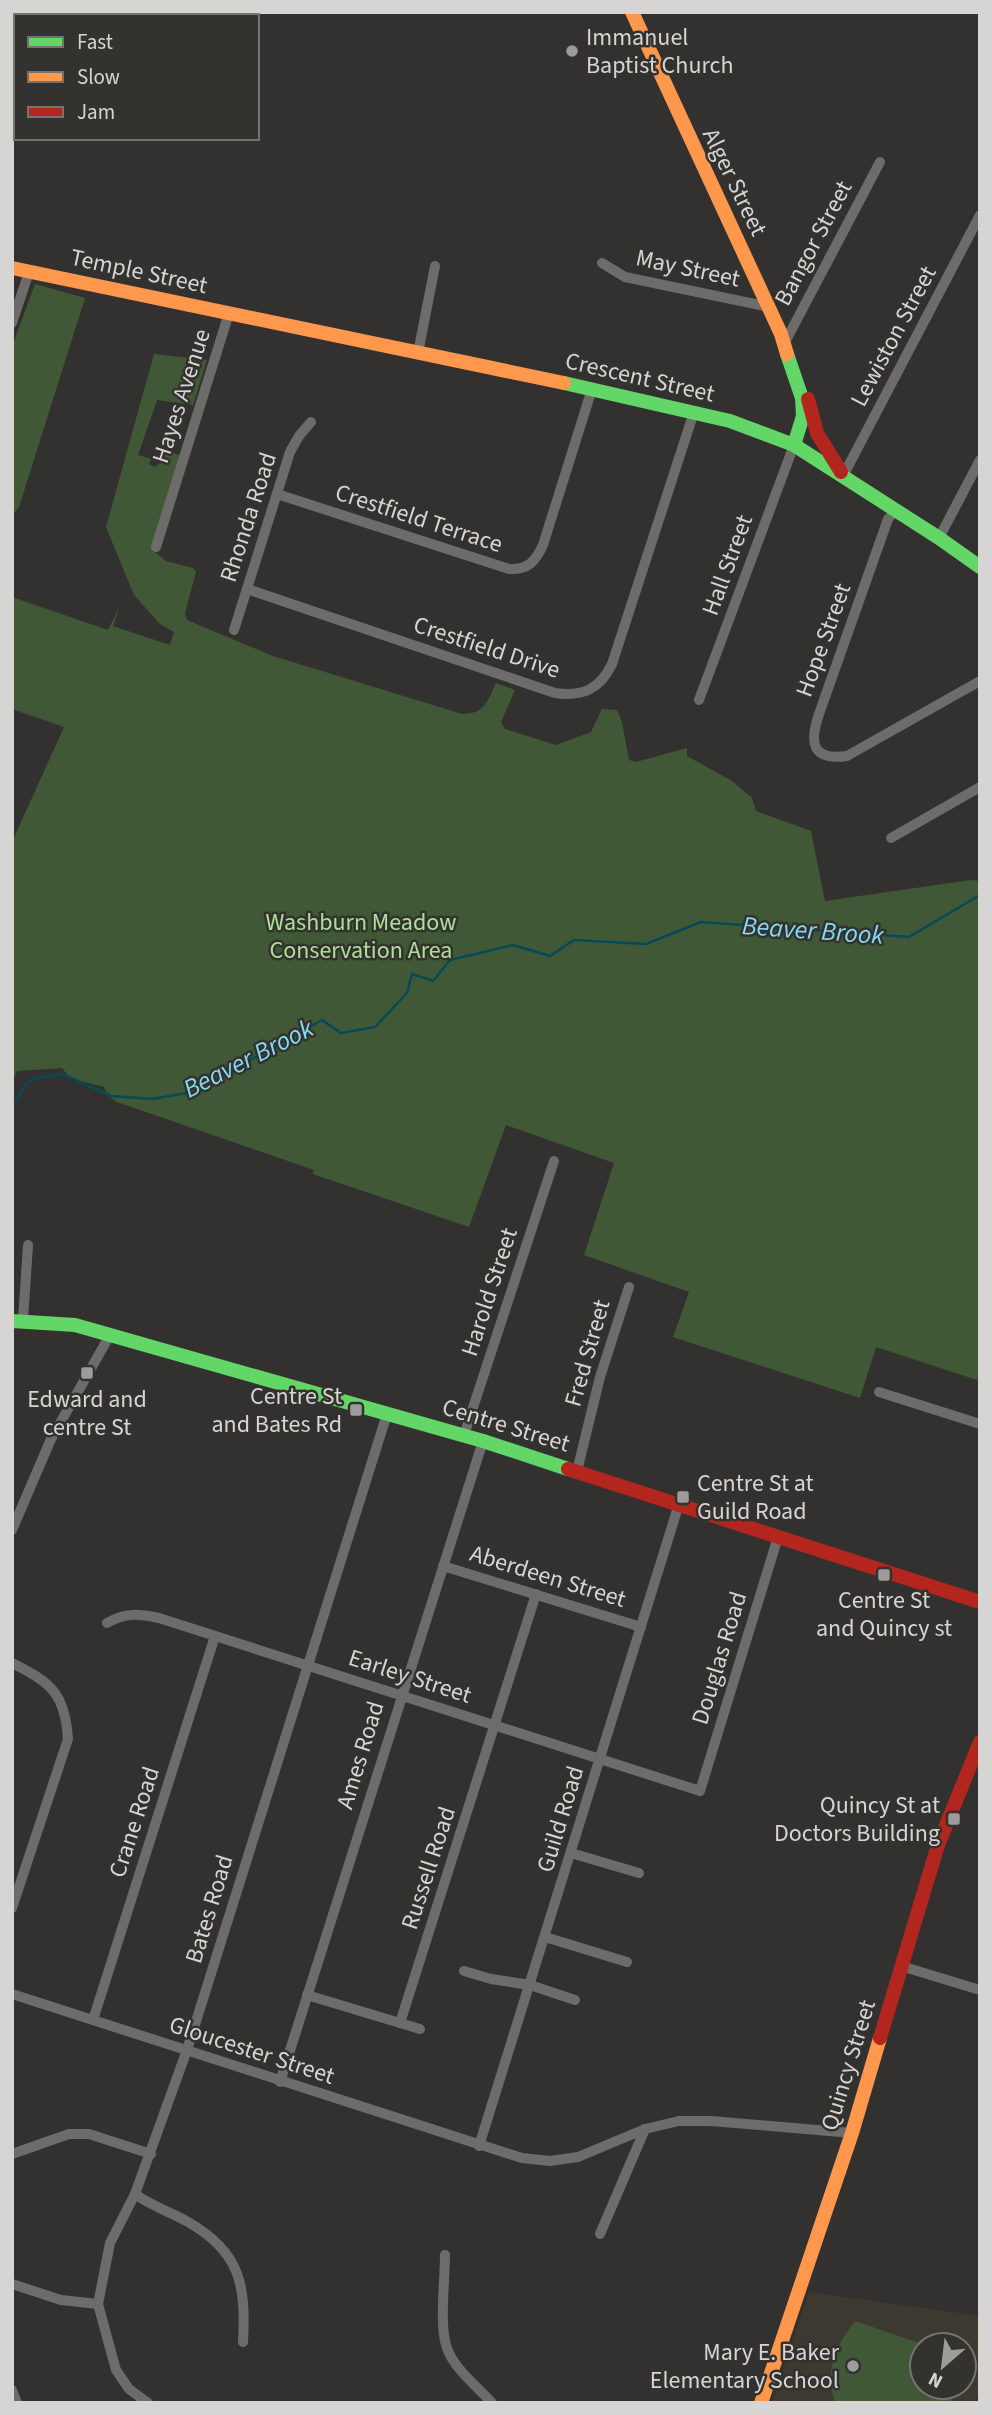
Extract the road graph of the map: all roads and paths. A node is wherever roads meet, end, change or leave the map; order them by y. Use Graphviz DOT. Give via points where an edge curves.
graph roads {
  1 [pos="632,12"];
  2 [pos="880,162"];
  3 [pos="980,215"];
  4 [pos="602,263"];
  5 [pos="435,266"];
  6 [pos="12,268"];
  7 [pos="29,272"];
  8 [pos="769,307"];
  9 [pos="229,313"];
  10 [pos="256,319"];
  11 [pos="12,323"];
  12 [pos="784,344"];
  13 [pos="418,353"];
  14 [pos="794,374"];
  15 [pos="592,389"];
  16 [pos="694,412"];
  17 [pos="311,422"];
  18 [pos="794,445"];
  19 [pos="980,460"];
  20 [pos="843,475"];
  21 [pos="277,494"];
  22 [pos="896,510"];
  23 [pos="939,538"];
  24 [pos="156,547"];
  25 [pos="980,567"];
  26 [pos="247,589"];
  27 [pos="234,630"];
  28 [pos="980,681"];
  29 [pos="699,700"];
  30 [pos="980,787"];
  31 [pos="891,838"];
  32 [pos="554,1161"];
  33 [pos="28,1245"];
  34 [pos="629,1287"];
  35 [pos="18,1320"];
  36 [pos="110,1335"];
  37 [pos="879,1392"];
  38 [pos="387,1414"];
  39 [pos="980,1424"];
  40 [pos="464,1435"];
  41 [pos="483,1441"];
  42 [pos="577,1471"];
  43 [pos="679,1504"];
  44 [pos="12,1530"];
  45 [pos="778,1537"];
  46 [pos="443,1566"];
  47 [pos="536,1594"];
  48 [pos="980,1602"];
  49 [pos="107,1623"];
  50 [pos="641,1627"];
  51 [pos="215,1636"];
  52 [pos="12,1663"];
  53 [pos="308,1665"];
  54 [pos="401,1694"];
  55 [pos="495,1727"];
  56 [pos="980,1742"];
  57 [pos="600,1760"];
  58 [pos="700,1791"];
  59 [pos="571,1853"];
  60 [pos="639,1873"];
  61 [pos="12,1908"];
  62 [pos="545,1937"];
  63 [pos="627,1962"];
  64 [pos="901,1966"];
  65 [pos="464,1971"];
  66 [pos="530,1985"];
  67 [pos="980,1990"];
  68 [pos="12,1994"];
  69 [pos="307,1995"];
  70 [pos="575,2000"];
  71 [pos="93,2020"];
  72 [pos="400,2023"];
  73 [pos="420,2029"];
  74 [pos="187,2050"];
  75 [pos="280,2082"];
  76 [pos="645,2129"];
  77 [pos="852,2133"];
  78 [pos="479,2146"];
  79 [pos="12,2154"];
  80 [pos="151,2154"];
  81 [pos="135,2194"];
  82 [pos="600,2234"];
  83 [pos="445,2255"];
  84 [pos="12,2284"];
  85 [pos="98,2304"];
  86 [pos="243,2342"];
  87 [pos="12,2390"];
  88 [pos="17,2403"];
  89 [pos="148,2403"];
  90 [pos="492,2403"];
  91 [pos="761,2403"];
  1 -- 8 [label="main road, Alger Street"];
  2 -- 12 [label="street, Bangor Street"];
  3 -- 20 [label="street, Lewiston Street"];
  4 -- 8 [label="street, May Street" via="625,277"];
  5 -- 13 [label="street"];
  6 -- 7 [label="main road, Temple Street"];
  7 -- 9 [label="main road, Temple Street"];
  7 -- 11 [label="street"];
  8 -- 12 [label="main road, Alger Street"];
  9 -- 10 [label="main road, Temple Street"];
  9 -- 24 [label="street, Hayes Avenue"];
  10 -- 13 [label="main road, Crescent Street"];
  12 -- 14 [label="main road, Alger Street"];
  13 -- 15 [label="main road, Crescent Street"];
  14 -- 18 [label="main road, Alger Street" via="803,416"];
  14 -- 20 [label="main road" via="804,388 817,433"];
  15 -- 16 [label="main road, Crescent Street"];
  15 -- 21 [label="street, Crestfield Terrace" via="543,545 528,567 509,569"];
  16 -- 18 [label="main road, Crescent Street"];
  16 -- 26 [label="street, Crestfield Drive" via="612,664 588,691 555,693"];
  17 -- 21 [label="street, Rhonda Road" via="294,443"];
  18 -- 20 [label="main road, Crescent Street"];
  18 -- 29 [label="street, Hall Street"];
  19 -- 23 [label="street"];
  20 -- 22 [label="main road, Crescent Street"];
  21 -- 26 [label="street, Rhonda Road"];
  22 -- 23 [label="main road, Crescent Street"];
  22 -- 28 [label="street, Hope Street" via="888,519 814,729 814,745 831,758 847,756"];
  23 -- 25 [label="main road, Crescent Street"];
  26 -- 27 [label="street, Rhonda Road"];
  30 -- 31 [label="street"];
  32 -- 40 [label="street, Harold Street"];
  33 -- 35 [label="street"];
  34 -- 42 [label="street, Fred Street"];
  35 -- 36 [label="main road, Centre Street" via="75,1325"];
  36 -- 38 [label="main road, Centre Street"];
  36 -- 44 [label="street" via="51,1439"];
  37 -- 39 [label="street"];
  38 -- 40 [label="main road, Centre Street"];
  38 -- 53 [label="street, Bates Road"];
  40 -- 41 [label="main road, Centre Street"];
  41 -- 42 [label="main road, Centre Street"];
  41 -- 46 [label="street, Ames Road"];
  42 -- 43 [label="main road, Centre Street"];
  43 -- 45 [label="main road, Centre Street"];
  43 -- 50 [label="street, Guild Road"];
  45 -- 48 [label="main road, Centre Street"];
  45 -- 58 [label="street, Douglas Road"];
  46 -- 47 [label="street, Aberdeen Street"];
  46 -- 54 [label="street, Ames Road"];
  47 -- 50 [label="street, Aberdeen Street"];
  47 -- 55 [label="street, Russell Road"];
  49 -- 51 [label="street, Earley Street" via="133,1613"];
  50 -- 57 [label="street, Guild Road"];
  51 -- 53 [label="street, Earley Street"];
  51 -- 71 [label="street, Crane Road"];
  52 -- 61 [label="street" via="57,1694 67,1713 68,1739"];
  53 -- 54 [label="street, Earley Street"];
  53 -- 74 [label="street, Bates Road"];
  54 -- 55 [label="street, Earley Street"];
  54 -- 69 [label="street, Ames Road"];
  55 -- 57 [label="street, Earley Street"];
  55 -- 72 [label="street, Russell Road"];
  56 -- 64 [label="main road, Quincy Street" via="938,1845"];
  57 -- 58 [label="street, Earley Street"];
  57 -- 59 [label="street, Guild Road"];
  59 -- 60 [label="street"];
  59 -- 62 [label="street, Guild Road"];
  62 -- 63 [label="street"];
  62 -- 66 [label="street, Guild Road"];
  64 -- 67 [label="street"];
  64 -- 77 [label="main road, Quincy Street"];
  65 -- 66 [label="street"];
  66 -- 70 [label="street"];
  66 -- 78 [label="street, Guild Road"];
  68 -- 71 [label="street, Gloucester Street"];
  69 -- 72 [label="street"];
  69 -- 75 [label="street, Ames Road"];
  71 -- 74 [label="street, Gloucester Street"];
  72 -- 73 [label="street"];
  74 -- 75 [label="street, Gloucester Street"];
  74 -- 80 [label="street, Bates Road"];
  75 -- 78 [label="street, Gloucester Street"];
  76 -- 77 [label="street, Gloucester Street" via="699,2120"];
  76 -- 78 [label="street, Gloucester Street" via="565,2160 535,2160"];
  76 -- 82 [label="street"];
  77 -- 91 [label="main road, Quincy Street"];
  79 -- 80 [label="street" via="69,2134 89,2134"];
  80 -- 81 [label="street, Bates Road"];
  81 -- 85 [label="street, Bates Road" via="110,2242"];
  81 -- 86 [label="street" via="197,2228 223,2250 242,2286"];
  83 -- 90 [label="street" via="447,2349"];
  84 -- 85 [label="street" via="61,2300"];
  85 -- 89 [label="street, Bates Road" via="116,2370 129,2389"];
  87 -- 88 [label="street"];
}
